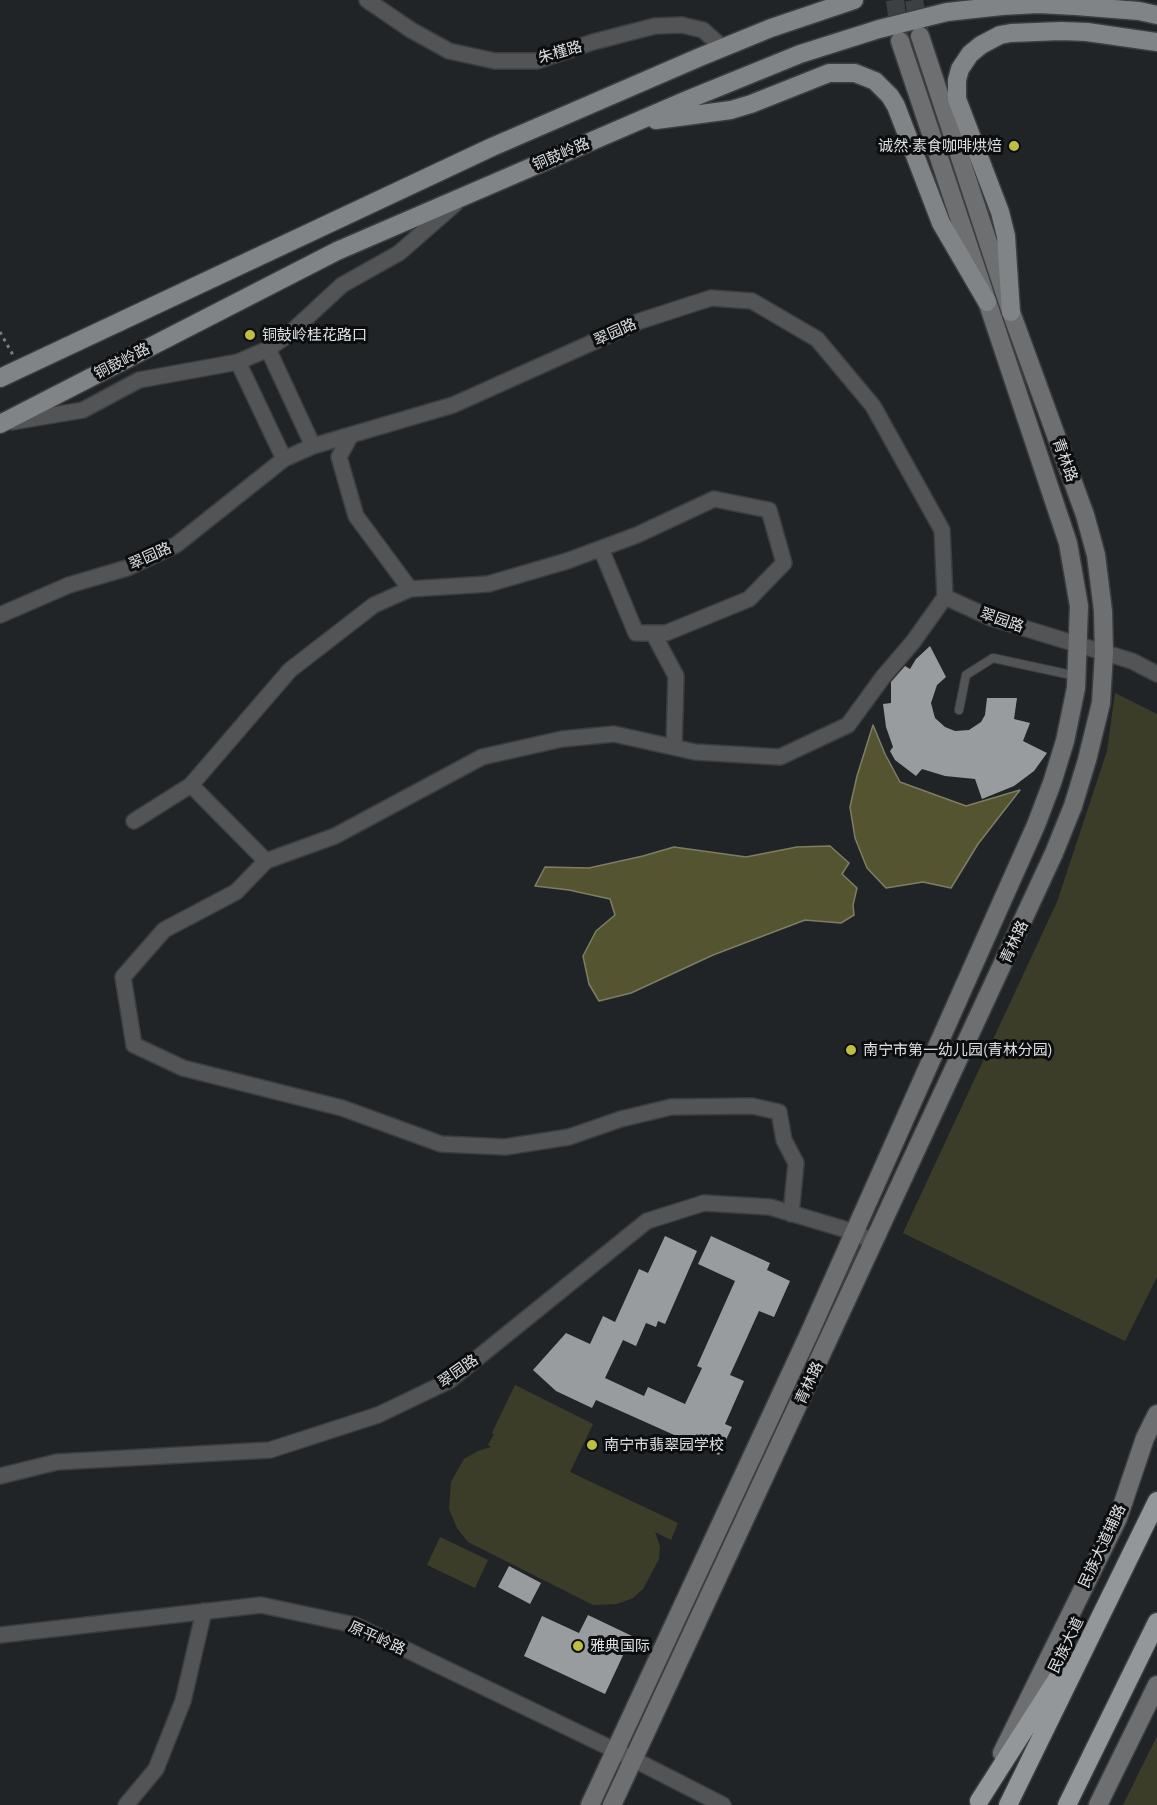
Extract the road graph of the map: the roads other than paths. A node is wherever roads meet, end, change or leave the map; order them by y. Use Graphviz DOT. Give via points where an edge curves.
graph roads {
  1 [pos="367,0"];
  2 [pos="854,0"];
  3 [pos="1157,15"];
  4 [pos="920,36"];
  5 [pos="900,41"];
  6 [pos="1157,42"];
  7 [pos="723,48"];
  8 [pos="636,122"];
  9 [pos="463,197"];
  10 [pos="987,302"];
  11 [pos="1011,312"];
  12 [pos="268,349"];
  13 [pos="238,362"];
  14 [pos="0,378"];
  15 [pos="0,424"];
  16 [pos="351,435"];
  17 [pos="313,446"];
  18 [pos="284,459"];
  19 [pos="600,549"];
  20 [pos="410,589"];
  21 [pos="945,597"];
  22 [pos="0,615"];
  23 [pos="653,633"];
  24 [pos="1079,645"];
  25 [pos="1104,653"];
  26 [pos="1157,674"];
  27 [pos="1077,676"];
  28 [pos="959,710"];
  29 [pos="674,747"];
  30 [pos="191,785"];
  31 [pos="134,821"];
  32 [pos="266,861"];
  33 [pos="791,1214"];
  34 [pos="854,1232"];
  35 [pos="874,1242"];
  36 [pos="1157,1414"];
  37 [pos="0,1476"];
  38 [pos="1157,1501"];
  39 [pos="1112,1593"];
  40 [pos="204,1611"];
  41 [pos="1157,1622"];
  42 [pos="0,1635"];
  43 [pos="1157,1685"];
  44 [pos="615,1751"];
  45 [pos="633,1759"];
  46 [pos="978,1803"];
  47 [pos="126,1805"];
  48 [pos="590,1805"];
  49 [pos="612,1805"];
  50 [pos="723,1805"];
  51 [pos="1008,1805"];
  52 [pos="1067,1805"];
  53 [pos="1098,1805"];
  1 -- 7 [label="street, 朱槿路" via="449,51 495,61 537,60 656,26 682,25 703,30"];
  2 -- 7 [label="main road"];
  3 -- 8 [label="main road, 铜鼓岭路" via="1038,4 947,12 879,28 800,54"];
  4 -- 11 [label="main road, 青林路"];
  5 -- 10 [label="main road, 青林路"];
  6 -- 11 [label="main road" via="1087,32 1011,33 981,45 960,69 957,99 1006,236"];
  7 -- 14 [label="main road" via="492,147"];
  8 -- 9 [label="main road, 铜鼓岭路"];
  8 -- 10 [label="main road" via="731,110 829,73 846,72 875,81 890,96 941,223"];
  9 -- 12 [label="street" via="399,253 342,285"];
  9 -- 15 [label="main road, 铜鼓岭路" via="337,251"];
  10 -- 24 [label="main road, 青林路" via="1068,543 1079,606"];
  11 -- 25 [label="main road, 青林路" via="1096,555"];
  12 -- 13 [label="street"];
  12 -- 17 [label="street"];
  13 -- 15 [label="street" via="139,380 83,410"];
  13 -- 18 [label="street"];
  16 -- 17 [label="street, 翠园路"];
  16 -- 20 [label="street" via="339,457 356,516"];
  16 -- 21 [label="street, 翠园路" via="453,405 640,321 711,298 752,301 817,339 873,406 942,530"];
  17 -- 18 [label="street, 翠园路"];
  18 -- 22 [label="street, 翠园路" via="176,545 127,568 69,585"];
  19 -- 20 [label="street" via="488,584"];
  19 -- 23 [label="street" via="636,633"];
  19 -- 23 [label="street" via="714,499 769,510 784,563 748,599 666,633"];
  20 -- 30 [label="street" via="374,605 290,670"];
  21 -- 24 [label="street, 翠园路" via="991,618"];
  21 -- 29 [label="street" via="848,725 780,757 695,752"];
  23 -- 29 [label="street" via="676,676"];
  24 -- 25 [label="street, 翠园路"];
  24 -- 27 [label="main road, 青林路"];
  25 -- 26 [label="street, 翠园路"];
  25 -- 35 [label="main road, 青林路" via="1101,703 1072,806 1020,930"];
  27 -- 28 [label="lane" via="993,658 966,675"];
  27 -- 34 [label="main road, 青林路" via="1065,741 1036,825"];
  29 -- 32 [label="street" via="614,734 562,739 482,757 335,836"];
  30 -- 31 [label="street"];
  30 -- 32 [label="street"];
  32 -- 33 [label="street" via="236,892 164,930 123,977 134,1045 183,1068 342,1108 441,1144 505,1147 569,1137 671,1107 752,1106 780,1112 784,1140 796,1163"];
  33 -- 34 [label="street, 翠园路"];
  33 -- 37 [label="street, 翠园路" via="770,1207 704,1203 647,1221 449,1381 378,1415 270,1450 57,1462"];
  34 -- 35 [label="street, 翠园路"];
  34 -- 44 [label="main road, 青林路"];
  35 -- 45 [label="main road, 青林路"];
  36 -- 46 [label="main road, 民族大道辅路" via="1118,1518"];
  38 -- 39 [label="highway, 民族大道"];
  39 -- 46 [label="highway"];
  39 -- 51 [label="highway, 民族大道"];
  40 -- 42 [label="street, 原平岭路"];
  40 -- 44 [label="street, 原平岭路" via="261,1605 355,1625"];
  40 -- 47 [label="street" via="183,1701 156,1769"];
  41 -- 52 [label="highway"];
  43 -- 53 [label="main road"];
  44 -- 45 [label="street, 原平岭路"];
  44 -- 48 [label="main road, 青林路"];
  45 -- 49 [label="main road, 青林路"];
  45 -- 50 [label="street, 原平岭路"];
}
